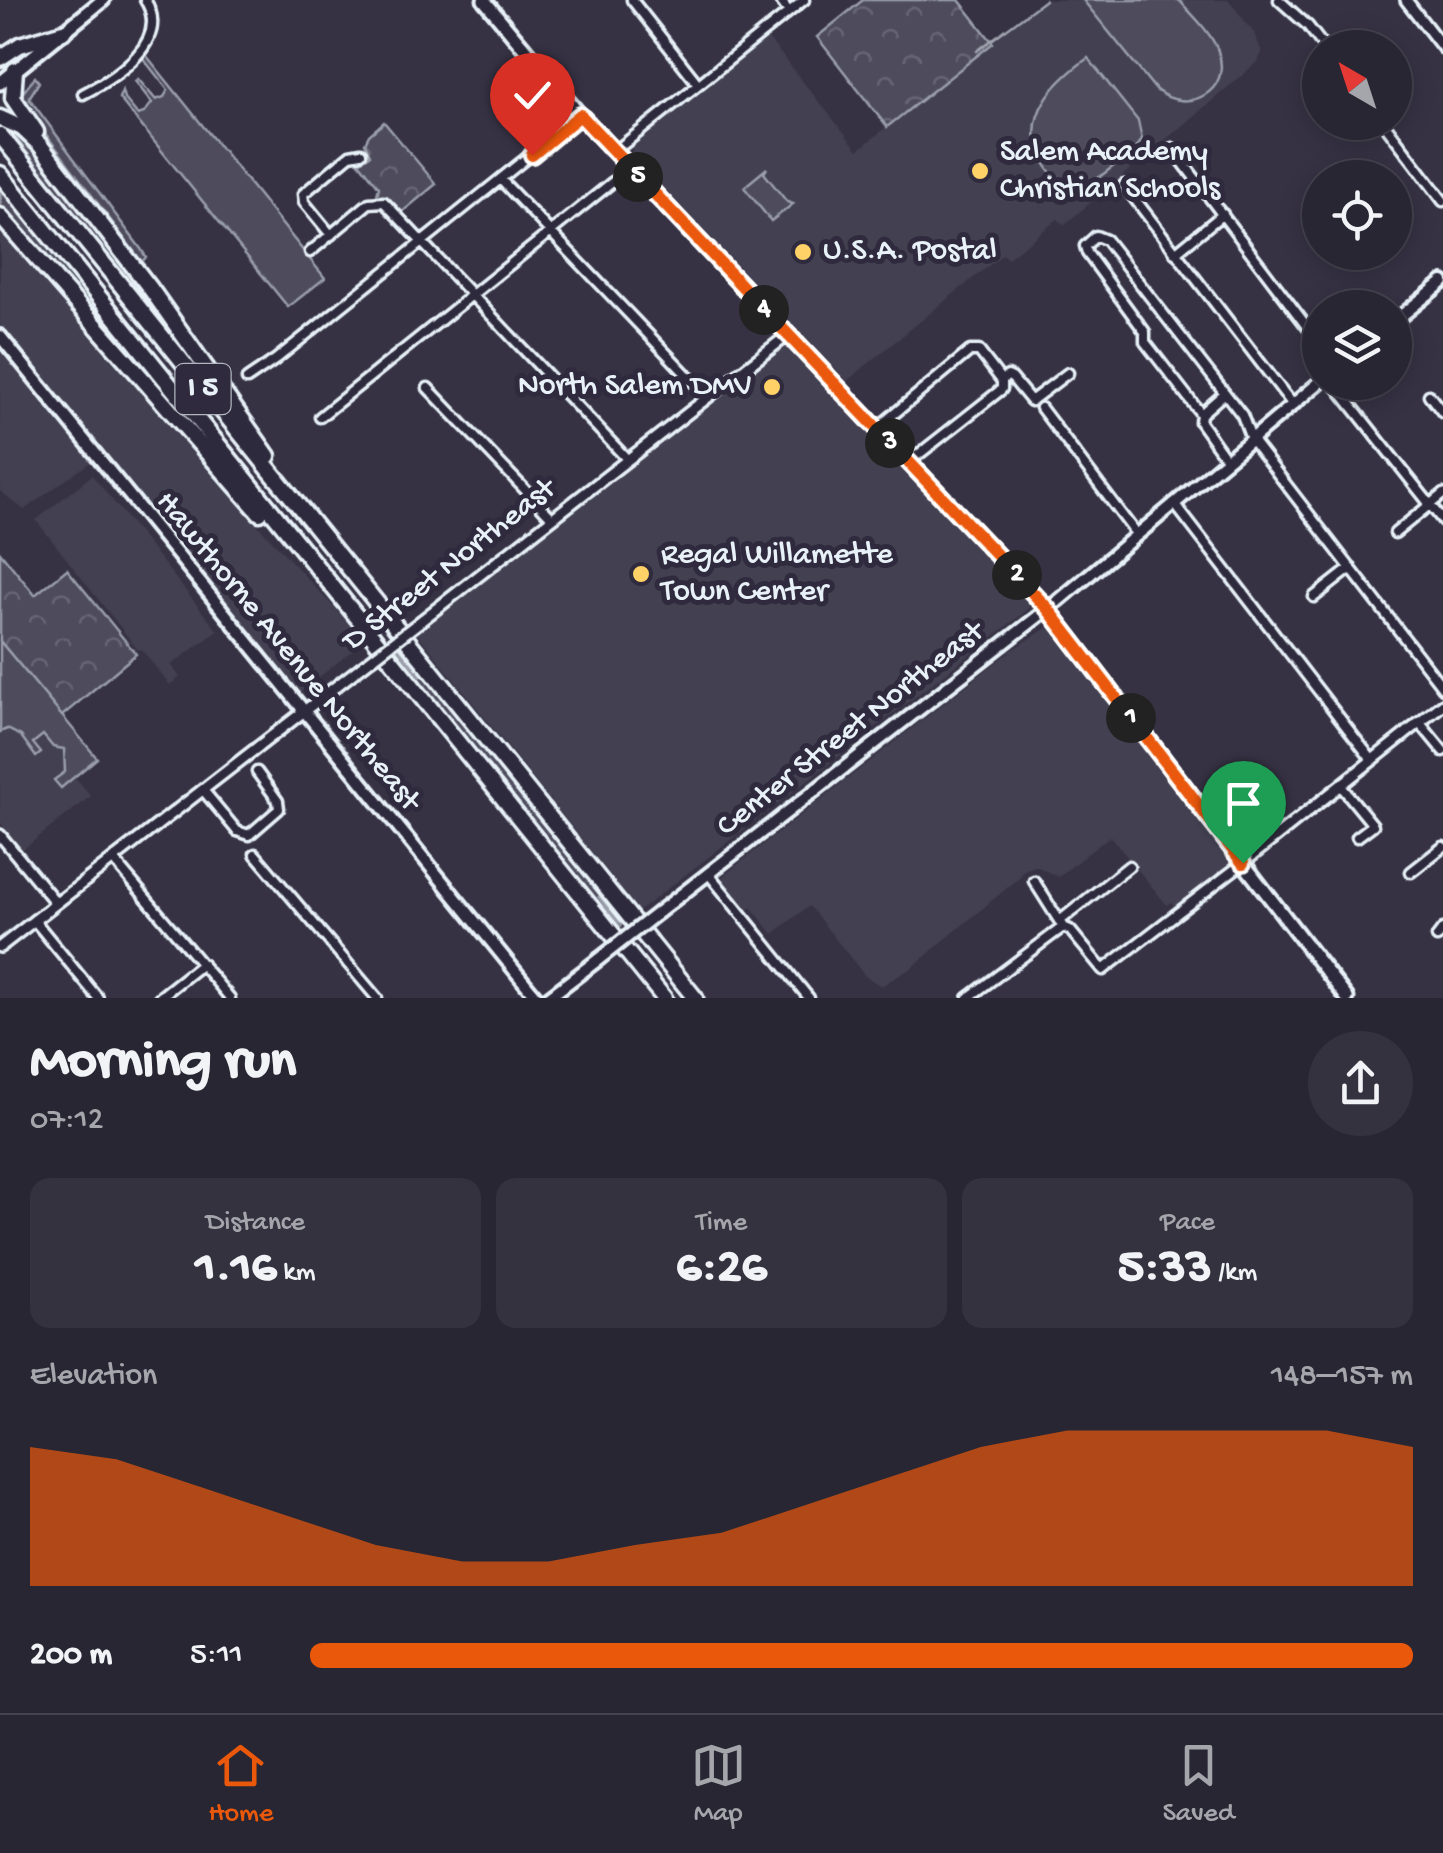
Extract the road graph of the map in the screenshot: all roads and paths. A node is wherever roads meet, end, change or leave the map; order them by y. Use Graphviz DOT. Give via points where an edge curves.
graph roads {
  1 [pos="103,0"];
  2 [pos="146,0"];
  3 [pos="484,0"];
  4 [pos="632,0"];
  5 [pos="780,0"];
  6 [pos="804,0"];
  7 [pos="1279,0"];
  8 [pos="1406,0"];
  9 [pos="789,12"];
  10 [pos="1311,30"];
  11 [pos="63,32"];
  12 [pos="1443,48"];
  13 [pos="0,58"];
  14 [pos="15,70"];
  15 [pos="0,83"];
  16 [pos="698,84"];
  17 [pos="83,94"];
  18 [pos="580,115"];
  19 [pos="0,118"];
  20 [pos="0,135"];
  21 [pos="1396,140"];
  22 [pos="1172,148"];
  23 [pos="614,152"];
  24 [pos="361,153"];
  25 [pos="57,166"];
  26 [pos="630,168"];
  27 [pos="0,174"];
  28 [pos="501,180"];
  29 [pos="1124,185"];
  30 [pos="1443,201"];
  31 [pos="1223,214"];
  32 [pos="0,216"];
  33 [pos="551,233"];
  34 [pos="331,235"];
  35 [pos="421,244"];
  36 [pos="310,252"];
  37 [pos="1175,252"];
  38 [pos="1440,290"];
  39 [pos="472,295"];
  40 [pos="1412,309"];
  41 [pos="1164,318"];
  42 [pos="1302,320"];
  43 [pos="1145,332"];
  44 [pos="788,334"];
  45 [pos="0,336"];
  46 [pos="1068,373"];
  47 [pos="247,379"];
  48 [pos="1002,382"];
  49 [pos="428,388"];
  50 [pos="1225,394"];
  51 [pos="1429,395"];
  52 [pos="707,396"];
  53 [pos="1302,397"];
  54 [pos="1347,400"];
  55 [pos="1292,405"];
  56 [pos="1040,408"];
  57 [pos="1443,413"];
  58 [pos="1200,414"];
  59 [pos="320,417"];
  60 [pos="877,428"];
  61 [pos="1252,439"];
  62 [pos="627,459"];
  63 [pos="1226,460"];
  64 [pos="909,462"];
  65 [pos="1443,494"];
  66 [pos="1174,503"];
  67 [pos="1430,504"];
  68 [pos="301,511"];
  69 [pos="552,518"];
  70 [pos="1443,521"];
  71 [pos="1395,532"];
  72 [pos="1137,536"];
  73 [pos="1351,568"];
  74 [pos="1314,597"];
  75 [pos="1048,609"];
  76 [pos="367,630"];
  77 [pos="1443,688"];
  78 [pos="1443,704"];
  79 [pos="304,712"];
  80 [pos="1420,723"];
  81 [pos="1443,752"];
  82 [pos="1372,760"];
  83 [pos="257,772"];
  84 [pos="1340,786"];
  85 [pos="203,790"];
  86 [pos="0,835"];
  87 [pos="1358,837"];
  88 [pos="1443,846"];
  89 [pos="255,854"];
  90 [pos="113,859"];
  91 [pos="1243,863"];
  92 [pos="1129,866"];
  93 [pos="1411,872"];
  94 [pos="708,873"];
  95 [pos="1034,881"];
  96 [pos="56,903"];
  97 [pos="34,920"];
  98 [pos="1062,924"];
  99 [pos="0,946"];
  100 [pos="202,964"];
  101 [pos="983,986"];
  102 [pos="98,998"];
  103 [pos="160,998"];
  104 [pos="230,998"];
  105 [pos="377,998"];
  106 [pos="538,998"];
  107 [pos="548,998"];
  108 [pos="664,998"];
  109 [pos="696,998"];
  110 [pos="809,998"];
  111 [pos="968,998"];
  112 [pos="992,998"];
  113 [pos="1347,998"];
  1 -- 11 [label="main road"];
  2 -- 17 [label="street" via="154,19 150,40"];
  3 -- 18 [label="main road"];
  4 -- 16 [label="street"];
  5 -- 9 [label="street"];
  6 -- 9 [label="street"];
  7 -- 10 [label="street"];
  8 -- 12 [label="street"];
  9 -- 16 [label="street"];
  11 -- 13 [label="highway" via="20,44"];
  11 -- 14 [label="main road"];
  14 -- 15 [label="main road"];
  14 -- 25 [label="highway" via="16,105"];
  16 -- 23 [label="street"];
  18 -- 23 [label="main road"];
  18 -- 28 [label="street"];
  19 -- 25 [label="highway" via="28,133"];
  20 -- 68 [label="highway, I 5"];
  21 -- 30 [label="street"];
  22 -- 31 [label="street"];
  23 -- 26 [label="main road"];
  24 -- 34 [label="street" via="348,156 302,197"];
  25 -- 68 [label="highway" via="181,332"];
  26 -- 33 [label="street"];
  26 -- 44 [label="main road"];
  27 -- 76 [label="highway, I 5"];
  28 -- 33 [label="street"];
  28 -- 35 [label="street"];
  29 -- 37 [label="street"];
  31 -- 37 [label="street"];
  31 -- 42 [label="street"];
  32 -- 76 [label="highway, I 5"];
  33 -- 39 [label="street"];
  33 -- 52 [label="street"];
  34 -- 35 [label="street" via="380,200"];
  34 -- 36 [label="street"];
  35 -- 39 [label="street"];
  35 -- 47 [label="street"];
  37 -- 55 [label="street"];
  38 -- 40 [label="main road"];
  39 -- 59 [label="street"];
  39 -- 62 [label="street"];
  41 -- 43 [label="street"];
  41 -- 43 [label="street" via="1100,236 1085,246"];
  41 -- 50 [label="street"];
  43 -- 58 [label="street" via="1145,342"];
  44 -- 52 [label="street, D Street Northeast"];
  44 -- 60 [label="main road"];
  45 -- 79 [label="main road, Hawthorne Avenue Northeast"];
  46 -- 48 [label="street" via="1031,401 1012,378"];
  48 -- 60 [label="street" via="975,350"];
  48 -- 64 [label="street"];
  49 -- 69 [label="street"];
  50 -- 58 [label="street"];
  50 -- 61 [label="street"];
  51 -- 57 [label="street"];
  52 -- 62 [label="street, D Street Northeast"];
  53 -- 55 [label="main road, Center Street Northeast"];
  54 -- 67 [label="street"];
  55 -- 61 [label="main road, Center Street Northeast"];
  56 -- 72 [label="street"];
  58 -- 63 [label="street"];
  60 -- 64 [label="main road"];
  61 -- 63 [label="main road, Center Street Northeast"];
  61 -- 73 [label="street"];
  62 -- 69 [label="street, D Street Northeast"];
  63 -- 66 [label="main road, Center Street Northeast"];
  64 -- 75 [label="main road"];
  65 -- 67 [label="street"];
  66 -- 72 [label="main road, Center Street Northeast"];
  66 -- 82 [label="street"];
  67 -- 70 [label="street"];
  67 -- 71 [label="street"];
  68 -- 109 [label="highway, I 5"];
  69 -- 79 [label="street, D Street Northeast, bridge"];
  72 -- 75 [label="main road, Center Street Northeast"];
  73 -- 74 [label="street"];
  73 -- 77 [label="street"];
  75 -- 91 [label="main road"];
  75 -- 94 [label="main road, Center Street Northeast"];
  76 -- 108 [label="highway, I 5"];
  78 -- 80 [label="street"];
  79 -- 85 [label="street, D Street Northeast"];
  79 -- 106 [label="main road, Hawthorne Avenue Northeast"];
  80 -- 81 [label="street"];
  80 -- 82 [label="street"];
  82 -- 84 [label="street"];
  83 -- 85 [label="street" via="279,809 248,835"];
  84 -- 87 [label="street" via="1373,825"];
  84 -- 91 [label="street"];
  85 -- 90 [label="street, D Street Northeast"];
  86 -- 96 [label="street"];
  88 -- 93 [label="street"];
  89 -- 105 [label="street"];
  90 -- 96 [label="street, D Street Northeast"];
  90 -- 100 [label="street"];
  91 -- 98 [label="street" via="1103,970"];
  91 -- 113 [label="main road"];
  92 -- 98 [label="street"];
  94 -- 107 [label="main road, Center Street Northeast, bridge"];
  94 -- 110 [label="street"];
  95 -- 98 [label="street"];
  96 -- 97 [label="street, D Street Northeast"];
  97 -- 99 [label="street, D Street Northeast"];
  97 -- 102 [label="street"];
  98 -- 101 [label="street"];
  100 -- 103 [label="street"];
  100 -- 104 [label="street"];
  101 -- 111 [label="street"];
  101 -- 112 [label="street"];
}
